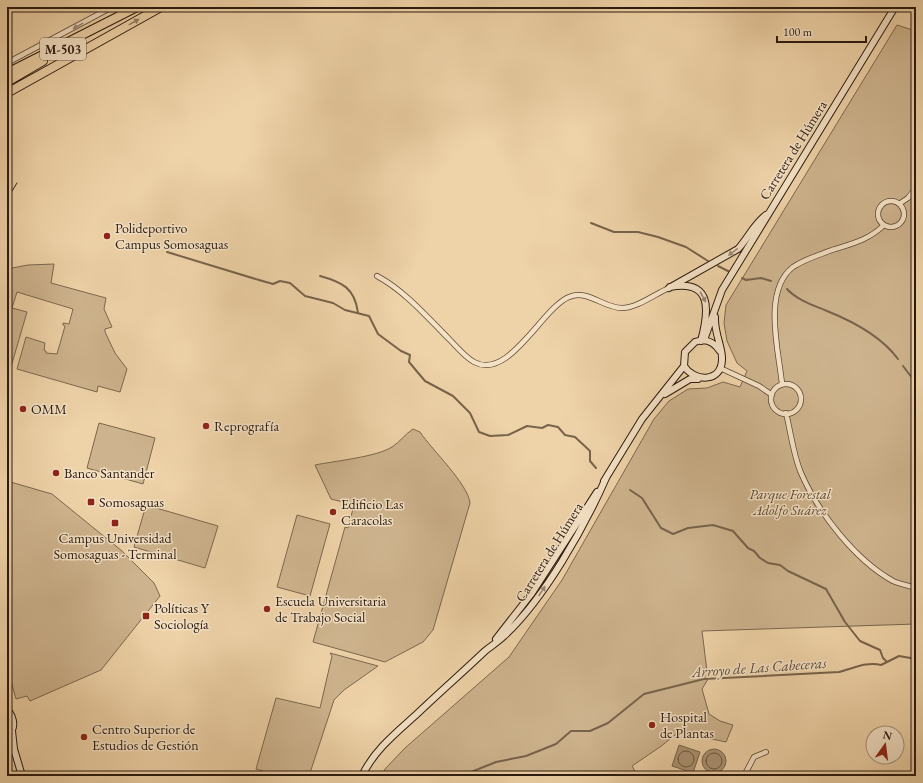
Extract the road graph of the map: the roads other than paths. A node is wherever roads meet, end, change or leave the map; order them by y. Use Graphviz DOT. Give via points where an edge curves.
graph roads {
  1 [pos="112,7"];
  2 [pos="137,7"];
  3 [pos="161,7"];
  4 [pos="895,7"];
  5 [pos="120,16"];
  6 [pos="107,37"];
  7 [pos="7,63"];
  8 [pos="7,73"];
  9 [pos="7,82"];
  10 [pos="7,93"];
  11 [pos="7,98"];
  12 [pos="916,188"];
  13 [pos="899,204"];
  14 [pos="769,213"];
  15 [pos="884,226"];
  16 [pos="377,276"];
  17 [pos="669,288"];
  18 [pos="715,307"];
  19 [pos="703,340"];
  20 [pos="720,350"];
  21 [pos="684,366"];
  22 [pos="720,368"];
  23 [pos="702,378"];
  24 [pos="782,384"];
  25 [pos="772,395"];
  26 [pos="660,397"];
  27 [pos="786,413"];
  28 [pos="916,588"];
  29 [pos="7,710"];
  30 [pos="12,731"];
  31 [pos="7,738"];
  32 [pos="766,752"];
  33 [pos="22,776"];
  34 [pos="362,776"];
  35 [pos="744,776"];
  1 -- 7 [label="street, one-way"];
  2 -- 5 [label="highway, M-503"];
  6 -- 3 [label="highway, M-503, one-way"];
  4 -- 14 [label="main road, Carretera de Húmera"];
  5 -- 8 [label="highway, M-503"];
  5 -- 9 [label="highway, M-503"];
  6 -- 10 [label="highway, M-503"];
  6 -- 11 [label="highway, M-503"];
  12 -- 13 [label="street"];
  13 -- 15 [label="street" via="904,212 902,221 894,227"];
  13 -- 15 [label="street" via="892,201 881,206 878,218"];
  14 -- 17 [label="main road, one-way" via="758,221 738,249"];
  14 -- 18 [label="main road, Carretera de Húmera" via="722,290"];
  15 -- 24 [label="street" via="859,242 806,260 786,275 778,293 774,321"];
  16 -- 17 [label="street" via="401,292 467,357 484,366 505,358 531,335 556,306 570,297 580,295 622,308"];
  17 -- 19 [label="main road, one-way" via="687,285 701,292 706,303"];
  18 -- 19 [label="main road, Carretera de Húmera"];
  18 -- 20 [label="main road, Carretera de Húmera" via="715,325"];
  19 -- 20 [label="main road"];
  19 -- 21 [label="main road" via="687,349"];
  20 -- 22 [label="main road"];
  21 -- 23 [label="main road" via="694,376"];
  21 -- 26 [label="main road, Carretera de Húmera"];
  22 -- 23 [label="main road" via="712,376"];
  22 -- 25 [label="street"];
  23 -- 26 [label="main road, Carretera de Húmera" via="690,379"];
  24 -- 25 [label="street" via="775,388"];
  24 -- 27 [label="street" via="795,387 800,394 798,407"];
  25 -- 27 [label="street" via="774,408"];
  26 -- 34 [label="main road, Carretera de Húmera" via="642,419 606,478 597,499 542,592 504,636 384,744"];
  27 -- 28 [label="street" via="800,472 814,500 830,522 876,570 894,582"];
  29 -- 30 [label="main road" via="14,723"];
  30 -- 31 [label="main road"];
  30 -- 33 [label="main road"];
  32 -- 35 [label="street" via="754,757"];
}
